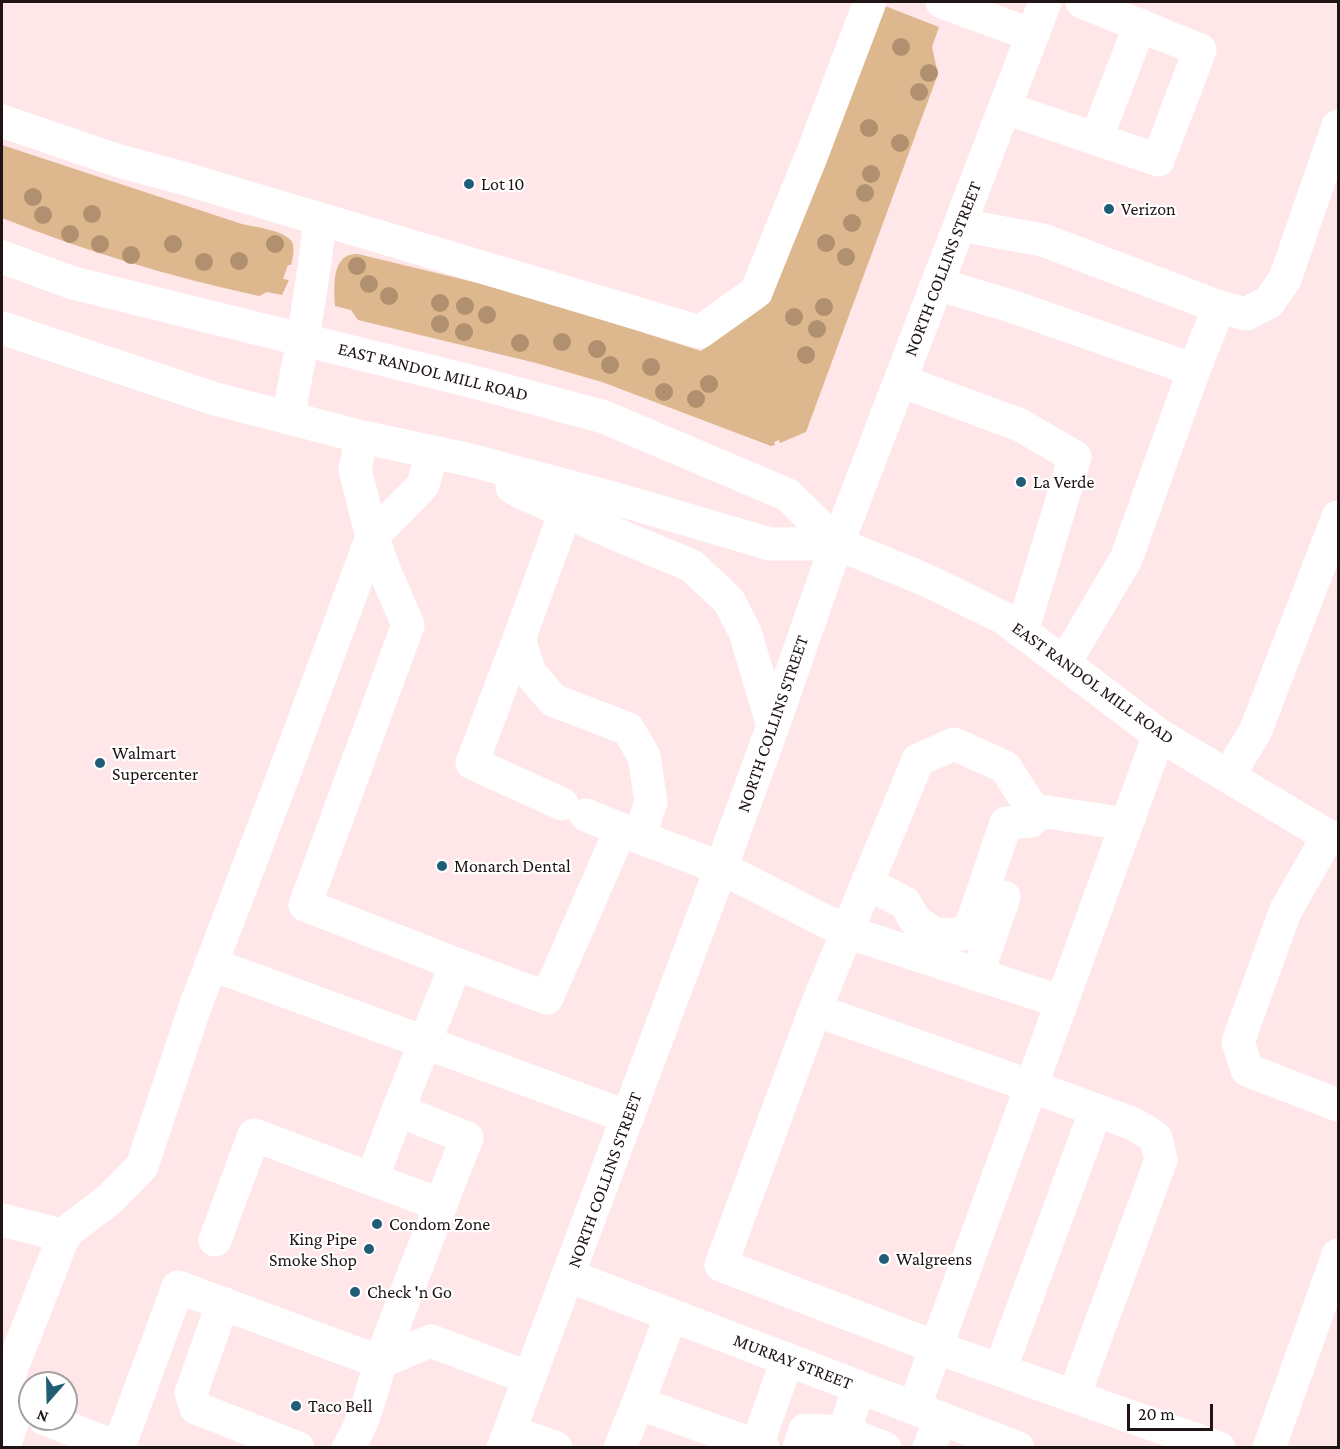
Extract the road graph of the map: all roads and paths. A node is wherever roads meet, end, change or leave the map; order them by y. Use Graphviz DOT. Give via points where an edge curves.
graph roads {
  1 [pos="870,2"];
  2 [pos="942,2"];
  3 [pos="1045,2"];
  4 [pos="1082,2"];
  5 [pos="1140,25"];
  6 [pos="1032,35"];
  7 [pos="1005,108"];
  8 [pos="2,121"];
  9 [pos="1338,126"];
  10 [pos="1096,139"];
  11 [pos="320,220"];
  12 [pos="960,225"];
  13 [pos="2,257"];
  14 [pos="937,284"];
  15 [pos="1219,307"];
  16 [pos="2,328"];
  17 [pos="303,339"];
  18 [pos="1194,370"];
  19 [pos="901,381"];
  20 [pos="288,418"];
  21 [pos="362,437"];
  22 [pos="432,452"];
  23 [pos="471,460"];
  24 [pos="567,512"];
  25 [pos="1338,517"];
  26 [pos="372,537"];
  27 [pos="838,544"];
  28 [pos="1022,632"];
  29 [pos="519,639"];
  30 [pos="1064,663"];
  31 [pos="773,726"];
  32 [pos="1159,735"];
  33 [pos="1228,776"];
  34 [pos="1032,815"];
  35 [pos="1126,824"];
  36 [pos="630,833"];
  37 [pos="1333,838"];
  38 [pos="722,868"];
  39 [pos="867,883"];
  40 [pos="847,932"];
  41 [pos="211,964"];
  42 [pos="456,964"];
  43 [pos="977,975"];
  44 [pos="1062,1002"];
  45 [pos="815,1011"];
  46 [pos="425,1043"];
  47 [pos="1031,1086"];
  48 [pos="1338,1105"];
  49 [pos="398,1110"];
  50 [pos="1096,1110"];
  51 [pos="628,1117"];
  52 [pos="372,1179"];
  53 [pos="441,1205"];
  54 [pos="2,1220"];
  55 [pos="64,1236"];
  56 [pos="215,1240"];
  57 [pos="1338,1255"];
  58 [pos="569,1276"];
  59 [pos="223,1304"];
  60 [pos="671,1316"];
  61 [pos="935,1347"];
  62 [pos="787,1359"];
  63 [pos="380,1362"];
  64 [pos="1000,1370"];
  65 [pos="28,1371"];
  66 [pos="530,1378"];
  67 [pos="860,1387"];
  68 [pos="1074,1396"];
  69 [pos="638,1403"];
  70 [pos="18,1410"];
  71 [pos="928,1424"];
  72 [pos="78,1431"];
  73 [pos="844,1432"];
  74 [pos="506,1439"];
  75 [pos="760,1446"];
  76 [pos="119,1447"];
  77 [pos="3,1448"];
  78 [pos="298,1448"];
  79 [pos="348,1448"];
  80 [pos="556,1448"];
  81 [pos="620,1448"];
  82 [pos="799,1448"];
  83 [pos="885,1448"];
  84 [pos="1018,1448"];
  85 [pos="1219,1448"];
  86 [pos="1269,1448"];
  1 -- 11 [label="main road" via="756,292 700,332"];
  2 -- 6 [label="main road"];
  3 -- 6 [label="main road, NORTH COLLINS STREET"];
  4 -- 5 [label="main road"];
  5 -- 10 [label="main road"];
  5 -- 10 [label="main road" via="1200,50 1158,160"];
  6 -- 7 [label="main road, NORTH COLLINS STREET"];
  7 -- 10 [label="main road"];
  7 -- 12 [label="main road, NORTH COLLINS STREET"];
  8 -- 11 [label="main road" via="119,161"];
  9 -- 15 [label="main road" via="1285,279 1269,302 1246,314"];
  11 -- 17 [label="main road"];
  12 -- 14 [label="main road, NORTH COLLINS STREET"];
  12 -- 15 [label="main road" via="1043,240"];
  13 -- 17 [label="main road, EAST RANDOL MILL ROAD" via="73,284"];
  14 -- 18 [label="main road"];
  14 -- 19 [label="main road, NORTH COLLINS STREET"];
  15 -- 18 [label="main road"];
  16 -- 20 [label="main road, EAST RANDOL MILL ROAD" via="212,398"];
  17 -- 20 [label="main road"];
  17 -- 27 [label="main road, EAST RANDOL MILL ROAD" via="604,417 788,495"];
  18 -- 30 [label="main road" via="1126,559"];
  19 -- 27 [label="main road, NORTH COLLINS STREET"];
  19 -- 28 [label="main road" via="1020,425 1076,457"];
  20 -- 21 [label="main road, EAST RANDOL MILL ROAD"];
  21 -- 22 [label="main road, EAST RANDOL MILL ROAD"];
  21 -- 26 [label="main road" via="355,468"];
  22 -- 23 [label="main road, EAST RANDOL MILL ROAD"];
  22 -- 26 [label="main road" via="423,485"];
  23 -- 24 [label="main road" via="522,493"];
  23 -- 27 [label="main road, EAST RANDOL MILL ROAD" via="770,544"];
  24 -- 29 [label="main road"];
  24 -- 31 [label="main road" via="692,566 729,602 745,632"];
  25 -- 33 [label="main road" via="1255,732"];
  26 -- 41 [label="main road"];
  26 -- 42 [label="main road" via="408,625 305,905"];
  27 -- 28 [label="main road, EAST RANDOL MILL ROAD" via="936,585 1004,618"];
  27 -- 31 [label="main road, NORTH COLLINS STREET"];
  28 -- 30 [label="main road, EAST RANDOL MILL ROAD"];
  29 -- 36 [label="main road" via="531,673 553,699 628,729 644,756 651,802"];
  29 -- 36 [label="main road" via="472,763"];
  30 -- 32 [label="main road, EAST RANDOL MILL ROAD"];
  31 -- 38 [label="main road, NORTH COLLINS STREET"];
  32 -- 33 [label="main road, EAST RANDOL MILL ROAD"];
  32 -- 35 [label="main road"];
  33 -- 37 [label="main road, EAST RANDOL MILL ROAD"];
  34 -- 35 [label="main road"];
  34 -- 39 [label="main road" via="1006,823 971,926 958,934 934,934 915,920 905,903"];
  34 -- 39 [label="main road" via="1005,767 954,744 918,760"];
  34 -- 43 [label="main road"];
  35 -- 44 [label="main road"];
  36 -- 38 [label="main road"];
  36 -- 42 [label="main road" via="547,998"];
  37 -- 48 [label="main road" via="1285,912 1238,1042 1247,1070"];
  38 -- 40 [label="main road"];
  38 -- 51 [label="main road, NORTH COLLINS STREET"];
  39 -- 40 [label="main road"];
  40 -- 43 [label="main road"];
  40 -- 45 [label="main road"];
  41 -- 46 [label="main road"];
  41 -- 55 [label="main road" via="142,1166 110,1199"];
  42 -- 46 [label="main road"];
  43 -- 44 [label="main road"];
  44 -- 47 [label="main road"];
  45 -- 47 [label="main road"];
  45 -- 61 [label="main road" via="721,1265"];
  46 -- 49 [label="main road"];
  46 -- 51 [label="main road"];
  47 -- 50 [label="main road"];
  47 -- 61 [label="main road"];
  49 -- 52 [label="main road"];
  49 -- 53 [label="main road" via="467,1138"];
  50 -- 64 [label="main road"];
  50 -- 68 [label="main road" via="1134,1124 1156,1138 1161,1160"];
  51 -- 58 [label="main road, NORTH COLLINS STREET"];
  52 -- 53 [label="main road"];
  52 -- 56 [label="main road" via="254,1135"];
  53 -- 63 [label="main road"];
  54 -- 55 [label="main road"];
  55 -- 65 [label="main road"];
  57 -- 86 [label="main road"];
  58 -- 60 [label="main road, MURRAY STREET"];
  58 -- 66 [label="main road, NORTH COLLINS STREET"];
  59 -- 63 [label="main road"];
  59 -- 76 [label="main road" via="178,1287"];
  59 -- 78 [label="main road" via="191,1393 196,1408"];
  60 -- 62 [label="main road, MURRAY STREET"];
  60 -- 69 [label="main road"];
  61 -- 64 [label="main road"];
  61 -- 71 [label="main road"];
  62 -- 67 [label="main road, MURRAY STREET"];
  62 -- 75 [label="main road"];
  63 -- 66 [label="main road" via="431,1341"];
  63 -- 79 [label="main road" via="365,1413"];
  64 -- 68 [label="main road"];
  66 -- 74 [label="main road, NORTH COLLINS STREET"];
  67 -- 71 [label="main road, MURRAY STREET"];
  67 -- 73 [label="main road"];
  68 -- 85 [label="main road"];
  69 -- 75 [label="main road"];
  69 -- 81 [label="main road"];
  70 -- 77 [label="main road"];
  71 -- 84 [label="main road, MURRAY STREET"];
  72 -- 76 [label="main road"];
  73 -- 82 [label="main road" via="805,1430"];
  73 -- 83 [label="main road"];
  74 -- 80 [label="main road"];
}
